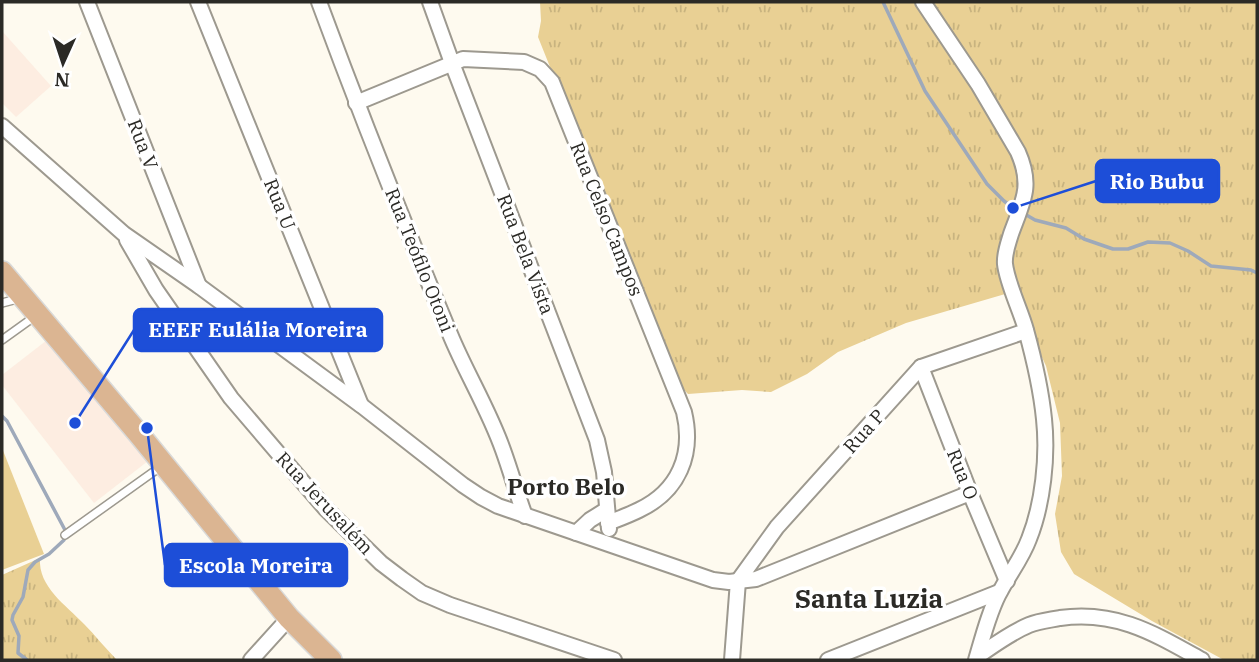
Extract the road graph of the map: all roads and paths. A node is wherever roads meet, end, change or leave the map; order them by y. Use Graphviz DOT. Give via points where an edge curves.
graph roads {
  1 [pos="87,2"];
  2 [pos="198,2"];
  3 [pos="319,2"];
  4 [pos="430,2"];
  5 [pos="923,2"];
  6 [pos="452,63"];
  7 [pos="356,103"];
  8 [pos="2,126"];
  9 [pos="124,234"];
  10 [pos="2,271"];
  11 [pos="199,286"];
  12 [pos="23,297"];
  13 [pos="2,303"];
  14 [pos="38,314"];
  15 [pos="1027,331"];
  16 [pos="2,340"];
  17 [pos="921,367"];
  18 [pos="362,406"];
  19 [pos="163,464"];
  20 [pos="970,493"];
  21 [pos="525,516"];
  22 [pos="607,516"];
  23 [pos="576,533"];
  24 [pos="65,535"];
  25 [pos="611,544"];
  26 [pos="738,581"];
  27 [pos="1003,586"];
  28 [pos="289,618"];
  29 [pos="977,658"];
  30 [pos="251,660"];
  31 [pos="331,660"];
  32 [pos="614,660"];
  33 [pos="732,660"];
  34 [pos="828,660"];
  35 [pos="1202,660"];
  1 -- 11 [label="street, Rua V"];
  2 -- 18 [label="street, Rua U"];
  3 -- 7 [label="street, Rua Teófilo Otoni"];
  4 -- 6 [label="street, Rua Bela Vista"];
  5 -- 15 [label="street" via="978,84 1023,164 1025,195 1005,266"];
  6 -- 7 [label="street, Rua Celso Campos"];
  6 -- 22 [label="street, Rua Bela Vista" via="597,440"];
  6 -- 22 [label="street, Rua Celso Campos" via="463,59 524,62 540,69 552,82 684,412 687,451 670,486 638,511"];
  7 -- 21 [label="street, Rua Teófilo Otoni" via="451,337 496,431"];
  8 -- 9 [label="street"];
  9 -- 11 [label="street"];
  9 -- 32 [label="street, Rua Jerusalém" via="156,290 231,398 325,508 381,563 422,593 450,606"];
  10 -- 12 [label="main road"];
  11 -- 18 [label="street"];
  12 -- 13 [label="lane"];
  12 -- 14 [label="main road"];
  14 -- 16 [label="lane"];
  14 -- 19 [label="main road"];
  15 -- 17 [label="street, Rua P"];
  15 -- 27 [label="street" via="1045,422 1041,494 1025,550"];
  17 -- 20 [label="street, Rua O"];
  17 -- 26 [label="street, Rua P" via="777,527"];
  18 -- 21 [label="street" via="472,491"];
  19 -- 24 [label="lane"];
  19 -- 28 [label="main road"];
  20 -- 26 [label="street" via="756,579"];
  20 -- 27 [label="street, Rua O"];
  21 -- 23 [label="street"];
  22 -- 23 [label="street" via="590,520"];
  22 -- 25 [label="street, Rua Bela Vista"];
  23 -- 25 [label="street"];
  25 -- 26 [label="street" via="713,580"];
  26 -- 33 [label="street"];
  27 -- 29 [label="street"];
  27 -- 34 [label="street"];
  28 -- 30 [label="street"];
  28 -- 31 [label="main road"];
  29 -- 35 [label="street" via="1031,624 1091,616 1142,628"];
}
